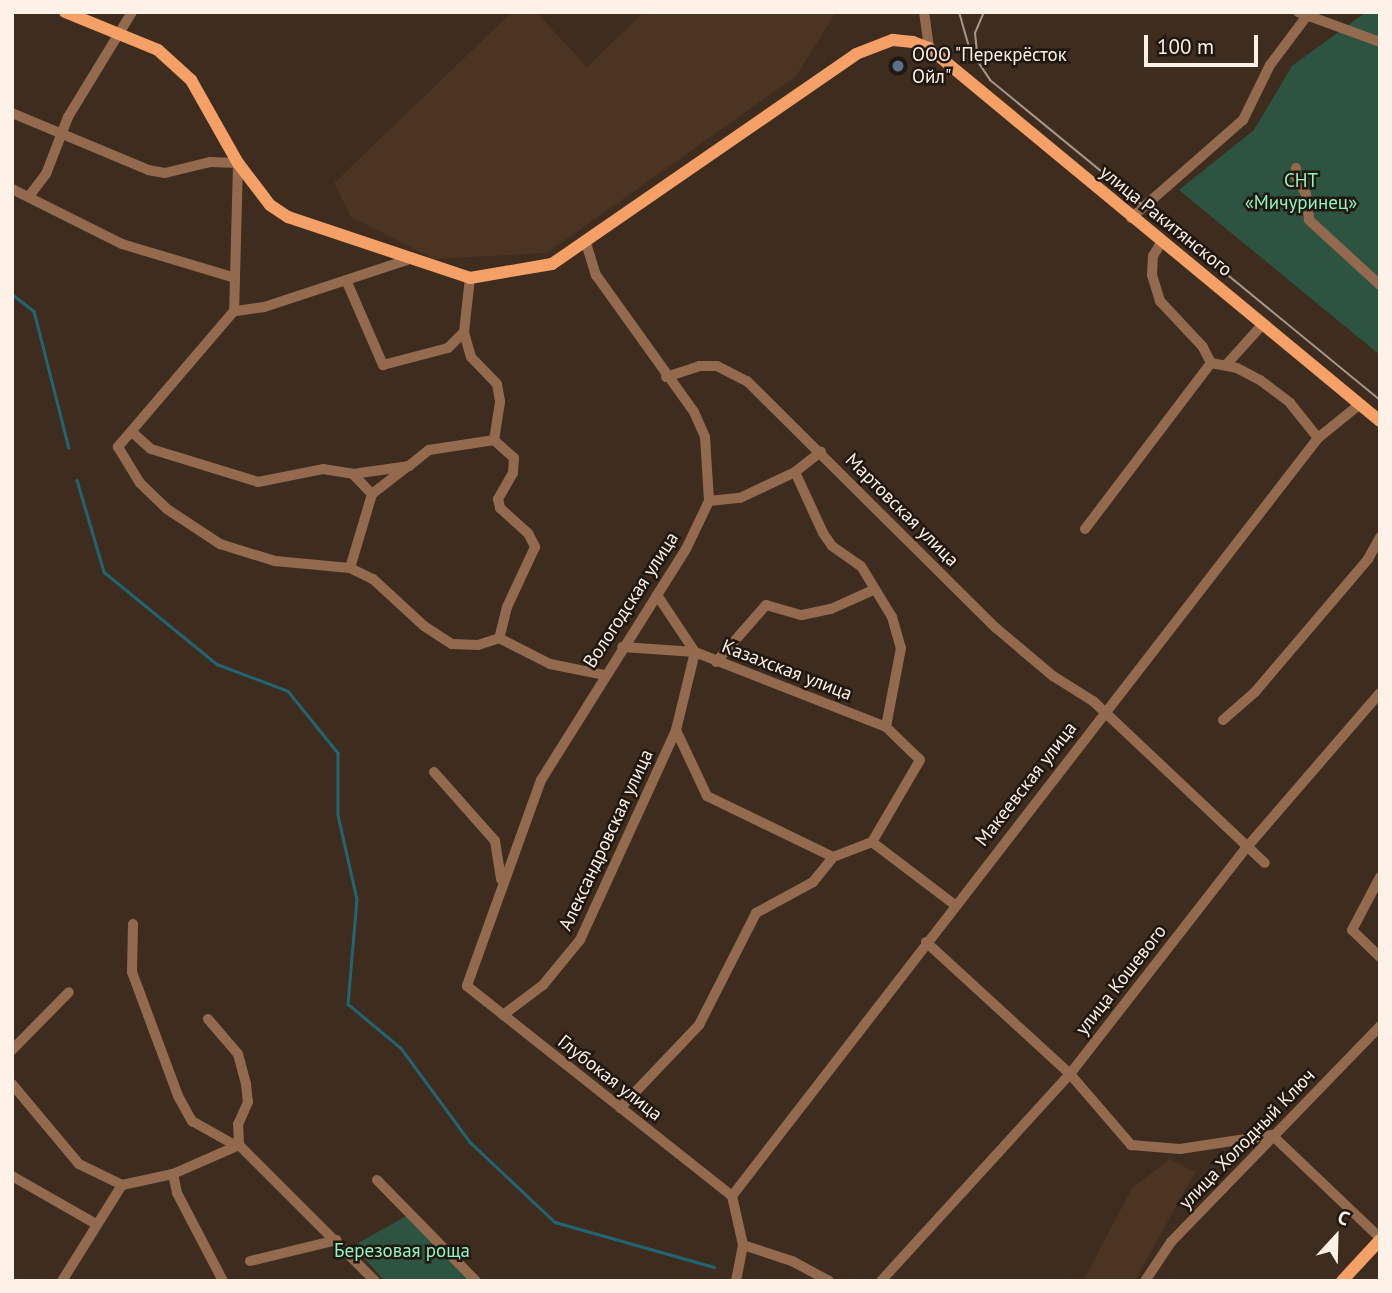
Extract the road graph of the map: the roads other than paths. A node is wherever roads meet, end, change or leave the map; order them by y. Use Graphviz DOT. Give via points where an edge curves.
graph roads {
  1 [pos="65,12"];
  2 [pos="132,12"];
  3 [pos="924,12"];
  4 [pos="1306,14"];
  5 [pos="121,34"];
  6 [pos="1380,42"];
  7 [pos="929,48"];
  8 [pos="12,113"];
  9 [pos="61,130"];
  10 [pos="238,163"];
  11 [pos="1296,168"];
  12 [pos="12,189"];
  13 [pos="30,195"];
  14 [pos="1131,218"];
  15 [pos="1162,241"];
  16 [pos="586,243"];
  17 [pos="407,260"];
  18 [pos="235,278"];
  19 [pos="470,278"];
  20 [pos="346,280"];
  21 [pos="1380,285"];
  22 [pos="234,311"];
  23 [pos="1262,325"];
  24 [pos="464,332"];
  25 [pos="1212,363"];
  26 [pos="1226,365"];
  27 [pos="666,377"];
  28 [pos="1360,404"];
  29 [pos="1380,421"];
  30 [pos="132,432"];
  31 [pos="1318,438"];
  32 [pos="494,440"];
  33 [pos="821,452"];
  34 [pos="409,466"];
  35 [pos="795,472"];
  36 [pos="353,474"];
  37 [pos="372,494"];
  38 [pos="709,501"];
  39 [pos="1085,529"];
  40 [pos="1380,537"];
  41 [pos="350,568"];
  42 [pos="873,590"];
  43 [pos="657,594"];
  44 [pos="499,638"];
  45 [pos="622,647"];
  46 [pos="695,652"];
  47 [pos="716,662"];
  48 [pos="604,675"];
  49 [pos="1380,693"];
  50 [pos="1104,712"];
  51 [pos="1223,720"];
  52 [pos="886,727"];
  53 [pos="676,730"];
  54 [pos="434,772"];
  55 [pos="495,841"];
  56 [pos="872,842"];
  57 [pos="515,843"];
  58 [pos="1247,847"];
  59 [pos="833,857"];
  60 [pos="1265,863"];
  61 [pos="1380,877"];
  62 [pos="501,888"];
  63 [pos="955,905"];
  64 [pos="133,923"];
  65 [pos="926,942"];
  66 [pos="1380,957"];
  67 [pos="467,986"];
  68 [pos="69,992"];
  69 [pos="503,1015"];
  70 [pos="208,1019"];
  71 [pos="1380,1026"];
  72 [pos="12,1050"];
  73 [pos="1070,1074"];
  74 [pos="12,1084"];
  75 [pos="620,1108"];
  76 [pos="1272,1135"];
  77 [pos="236,1144"];
  78 [pos="173,1174"];
  79 [pos="12,1176"];
  80 [pos="377,1180"];
  81 [pos="122,1185"];
  82 [pos="732,1196"];
  83 [pos="96,1223"];
  84 [pos="1380,1239"];
  85 [pos="337,1240"];
  86 [pos="743,1245"];
  87 [pos="250,1261"];
  88 [pos="62,1281"];
  89 [pos="223,1281"];
  90 [pos="375,1281"];
  91 [pos="476,1281"];
  92 [pos="736,1281"];
  93 [pos="829,1281"];
  94 [pos="881,1281"];
  95 [pos="1145,1281"];
  96 [pos="1342,1281"];
  1 -- 5 [label="main road"];
  2 -- 5 [label="street"];
  3 -- 7 [label="street"];
  4 -- 6 [label="street"];
  4 -- 14 [label="street" via="1270,65 1243,120"];
  5 -- 9 [label="street"];
  5 -- 10 [label="main road" via="158,50 191,80"];
  7 -- 14 [label="main road, улица Ракитянского"];
  7 -- 16 [label="main road" via="893,40 856,54"];
  8 -- 9 [label="street"];
  9 -- 10 [label="street" via="165,173 210,162"];
  9 -- 13 [label="street" via="46,174"];
  10 -- 17 [label="main road" via="270,205 288,216"];
  10 -- 18 [label="street"];
  11 -- 21 [label="street" via="1294,175 1306,194 1308,220"];
  12 -- 13 [label="street"];
  13 -- 18 [label="street" via="122,244"];
  14 -- 15 [label="main road, улица Ракитянского"];
  15 -- 23 [label="main road, улица Ракитянского"];
  15 -- 25 [label="street" via="1153,256 1152,275 1160,300"];
  16 -- 19 [label="main road" via="552,264"];
  16 -- 27 [label="street" via="596,275"];
  17 -- 19 [label="main road"];
  17 -- 20 [label="street"];
  18 -- 22 [label="street"];
  19 -- 24 [label="street"];
  20 -- 22 [label="street" via="264,307"];
  20 -- 24 [label="street" via="383,365 448,348"];
  22 -- 30 [label="street"];
  23 -- 26 [label="street"];
  23 -- 28 [label="main road, улица Ракитянского"];
  24 -- 32 [label="street" via="471,357 497,384 500,401"];
  25 -- 26 [label="street"];
  25 -- 39 [label="street"];
  26 -- 31 [label="street" via="1260,380 1290,403"];
  27 -- 33 [label="street, Мартовская улица" via="699,366 729,369"];
  27 -- 38 [label="street" via="694,412 705,437"];
  28 -- 29 [label="main road, улица Ракитянского"];
  28 -- 31 [label="street, Макеевская улица"];
  30 -- 36 [label="street" via="151,449 237,479 258,482 323,469"];
  30 -- 41 [label="street" via="118,447 140,484 167,509 220,544 275,561"];
  31 -- 50 [label="street, Макеевская улица"];
  32 -- 34 [label="street" via="429,450"];
  32 -- 44 [label="street" via="514,458 513,473 498,499 500,508 528,533 535,547 507,607"];
  33 -- 35 [label="street"];
  33 -- 50 [label="street, Мартовская улица" via="996,628"];
  34 -- 36 [label="street"];
  34 -- 37 [label="street"];
  35 -- 38 [label="street" via="730,502"];
  35 -- 42 [label="street" via="832,546 861,566"];
  36 -- 37 [label="street"];
  37 -- 41 [label="street"];
  38 -- 43 [label="street, Вологодская улица"];
  40 -- 51 [label="street" via="1368,559 1264,682"];
  41 -- 44 [label="street" via="373,579 424,626 452,644 478,645"];
  42 -- 47 [label="street" via="831,609 802,615 766,605"];
  42 -- 52 [label="street" via="892,617 901,648"];
  43 -- 45 [label="street, Вологодская улица"];
  43 -- 46 [label="street, Казахская улица"];
  44 -- 48 [label="street" via="550,664"];
  45 -- 46 [label="street"];
  45 -- 48 [label="street, Вологодская улица"];
  46 -- 47 [label="street, Казахская улица"];
  46 -- 53 [label="street, Александровская улица"];
  47 -- 52 [label="street, Казахская улица"];
  48 -- 57 [label="street, Вологодская улица" via="541,780"];
  49 -- 58 [label="street, улица Кошевого"];
  50 -- 58 [label="street, Мартовская улица"];
  50 -- 63 [label="street, Макеевская улица"];
  52 -- 56 [label="street, Казахская улица" via="920,760"];
  53 -- 59 [label="street" via="707,796"];
  53 -- 69 [label="street, Александровская улица" via="580,940 544,985"];
  54 -- 55 [label="street"];
  55 -- 57 [label="street"];
  55 -- 62 [label="street"];
  56 -- 59 [label="street"];
  56 -- 63 [label="street"];
  57 -- 62 [label="street, Вологодская улица"];
  58 -- 60 [label="street, Мартовская улица"];
  58 -- 73 [label="street, улица Кошевого"];
  59 -- 75 [label="street" via="813,882 756,913 699,1025"];
  61 -- 66 [label="street" via="1352,930"];
  62 -- 67 [label="street, Вологодская улица"];
  63 -- 65 [label="street, Макеевская улица"];
  64 -- 77 [label="street" via="132,972 178,1096 192,1121"];
  65 -- 73 [label="street"];
  65 -- 82 [label="street, Макеевская улица"];
  67 -- 69 [label="street, Глубокая улица"];
  68 -- 72 [label="street"];
  69 -- 75 [label="street, Глубокая улица"];
  70 -- 77 [label="street" via="237,1055 246,1084 248,1102 238,1124"];
  71 -- 76 [label="street, улица Холодный Ключ"];
  73 -- 76 [label="street" via="1131,1145 1180,1149"];
  73 -- 94 [label="street, улица Кошевого"];
  74 -- 81 [label="street" via="79,1164"];
  75 -- 82 [label="street, Глубокая улица"];
  76 -- 84 [label="street"];
  76 -- 95 [label="street, улица Холодный Ключ" via="1171,1242"];
  77 -- 78 [label="street"];
  77 -- 85 [label="street"];
  78 -- 81 [label="street"];
  78 -- 89 [label="street" via="177,1193"];
  79 -- 83 [label="street"];
  80 -- 91 [label="street"];
  81 -- 83 [label="street"];
  82 -- 86 [label="street"];
  83 -- 88 [label="street"];
  84 -- 96 [label="main road"];
  85 -- 87 [label="street"];
  85 -- 90 [label="street"];
  86 -- 92 [label="street"];
  86 -- 93 [label="street" via="792,1261"];
}
